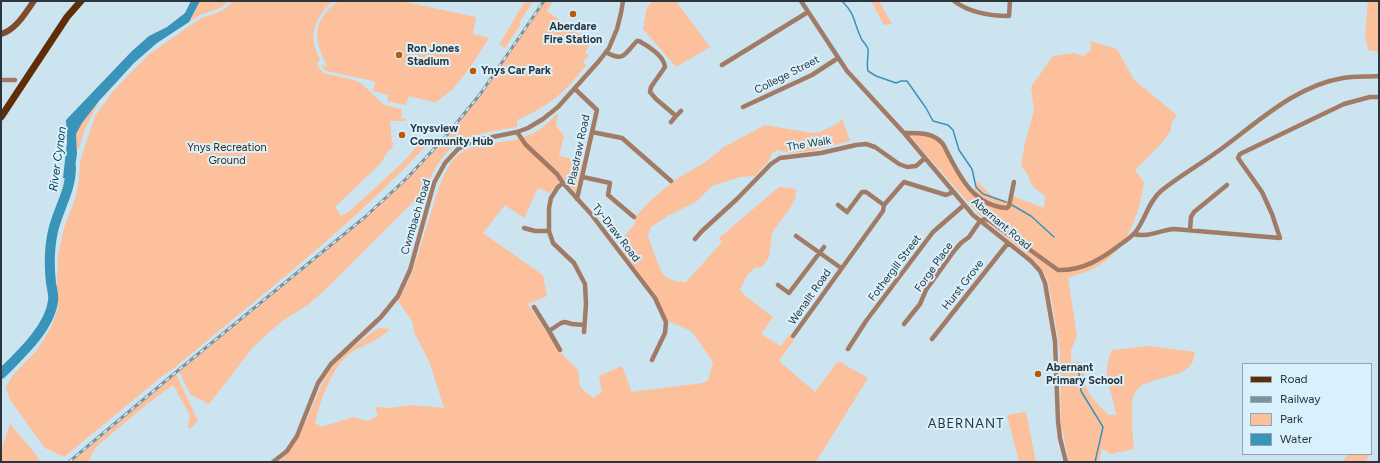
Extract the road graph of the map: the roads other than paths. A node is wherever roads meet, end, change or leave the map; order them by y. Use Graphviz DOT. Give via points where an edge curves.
graph roads {
  1 [pos="34,1"];
  2 [pos="81,1"];
  3 [pos="622,1"];
  4 [pos="801,1"];
  5 [pos="954,1"];
  6 [pos="1010,1"];
  7 [pos="808,12"];
  8 [pos="1,34"];
  9 [pos="606,52"];
  10 [pos="838,58"];
  11 [pos="722,65"];
  12 [pos="1379,76"];
  13 [pos="1,80"];
  14 [pos="15,80"];
  15 [pos="575,89"];
  16 [pos="1379,97"];
  17 [pos="744,107"];
  18 [pos="681,111"];
  19 [pos="676,116"];
  20 [pos="1,117"];
  21 [pos="672,122"];
  22 [pos="517,132"];
  23 [pos="592,132"];
  24 [pos="904,133"];
  25 [pos="925,158"];
  26 [pos="583,177"];
  27 [pos="671,181"];
  28 [pos="1014,182"];
  29 [pos="564,183"];
  30 [pos="1227,185"];
  31 [pos="954,192"];
  32 [pos="577,199"];
  33 [pos="838,205"];
  34 [pos="884,205"];
  35 [pos="964,205"];
  36 [pos="634,217"];
  37 [pos="980,221"];
  38 [pos="524,228"];
  39 [pos="1190,230"];
  40 [pos="549,231"];
  41 [pos="1134,234"];
  42 [pos="796,236"];
  43 [pos="695,239"];
  44 [pos="1008,243"];
  45 [pos="824,247"];
  46 [pos="819,253"];
  47 [pos="841,268"];
  48 [pos="778,285"];
  49 [pos="534,308"];
  50 [pos="904,324"];
  51 [pos="584,325"];
  52 [pos="549,331"];
  53 [pos="584,332"];
  54 [pos="793,336"];
  55 [pos="932,339"];
  56 [pos="848,349"];
  57 [pos="560,350"];
  58 [pos="652,360"];
  59 [pos="273,462"];
  60 [pos="1066,462"];
  1 -- 8 [label="main road" via="14,27"];
  2 -- 20 [label="main road" via="67,17"];
  3 -- 9 [label="street, Cwmbach Road" via="617,29"];
  4 -- 7 [label="street, Abernant Road"];
  5 -- 6 [label="street" via="973,11 1003,16 1008,16"];
  7 -- 10 [label="street, Abernant Road"];
  7 -- 11 [label="street"];
  9 -- 15 [label="street, Cwmbach Road"];
  9 -- 19 [label="street" via="620,58 626,55 637,41 654,52 665,63 665,67 650,92"];
  10 -- 17 [label="street, College Street" via="812,75"];
  10 -- 24 [label="street, Abernant Road"];
  12 -- 41 [label="street" via="1344,77 1333,80 1279,104 1222,149 1160,192"];
  13 -- 14 [label="street"];
  15 -- 22 [label="street, Cwmbach Road" via="543,119"];
  15 -- 23 [label="street, Plasdraw Road" via="597,110"];
  16 -- 39 [label="street" via="1352,102 1326,112 1240,154 1238,158 1262,192 1280,238"];
  18 -- 19 [label="street"];
  19 -- 21 [label="street"];
  22 -- 29 [label="street, Ty-Draw Road" via="526,145"];
  22 -- 59 [label="street, Cwmbach Road" via="473,141 458,149 445,163 434,183 410,270 398,296 381,317 331,364 318,383 297,436 286,451"];
  23 -- 26 [label="street, Plasdraw Road"];
  23 -- 27 [label="street" via="622,138"];
  24 -- 25 [label="street, Abernant Road"];
  24 -- 28 [label="street" via="932,135 938,139 966,186 984,202 1007,208"];
  25 -- 31 [label="street, Abernant Road"];
  25 -- 43 [label="street, The Walk" via="916,166 907,167 866,144 780,158"];
  26 -- 32 [label="street, Plasdraw Road"];
  26 -- 36 [label="street" via="610,183 608,196"];
  29 -- 32 [label="street, Ty-Draw Road"];
  29 -- 40 [label="street" via="551,198"];
  30 -- 39 [label="street" via="1194,212"];
  31 -- 34 [label="street, Wenallt Road" via="946,195 904,182"];
  31 -- 35 [label="street, Abernant Road"];
  32 -- 58 [label="street, Ty-Draw Road" via="655,298 666,322 665,333"];
  33 -- 34 [label="street" via="848,212 862,192 866,192"];
  34 -- 47 [label="street, Wenallt Road" via="883,211"];
  35 -- 37 [label="street, Abernant Road"];
  35 -- 56 [label="street, Fothergill Street" via="932,232"];
  37 -- 41 [label="street" via="990,221 1058,270 1094,263"];
  37 -- 44 [label="street, Abernant Road"];
  37 -- 50 [label="street, Forge Place" via="969,237 954,251"];
  38 -- 40 [label="street"];
  39 -- 41 [label="street" via="1164,230 1140,236"];
  40 -- 51 [label="street" via="552,243 574,263 585,284 587,298"];
  42 -- 46 [label="street, Wenallt Road"];
  44 -- 55 [label="street, Hurst Grove"];
  44 -- 60 [label="street, Abernant Road" via="1031,261 1040,271 1045,283 1055,340 1058,421"];
  45 -- 46 [label="street"];
  46 -- 47 [label="street, Wenallt Road"];
  46 -- 48 [label="street" via="789,293"];
  47 -- 54 [label="street, Wenallt Road"];
  49 -- 52 [label="street"];
  51 -- 52 [label="street" via="565,322"];
  51 -- 53 [label="street"];
  52 -- 57 [label="street"];
}
